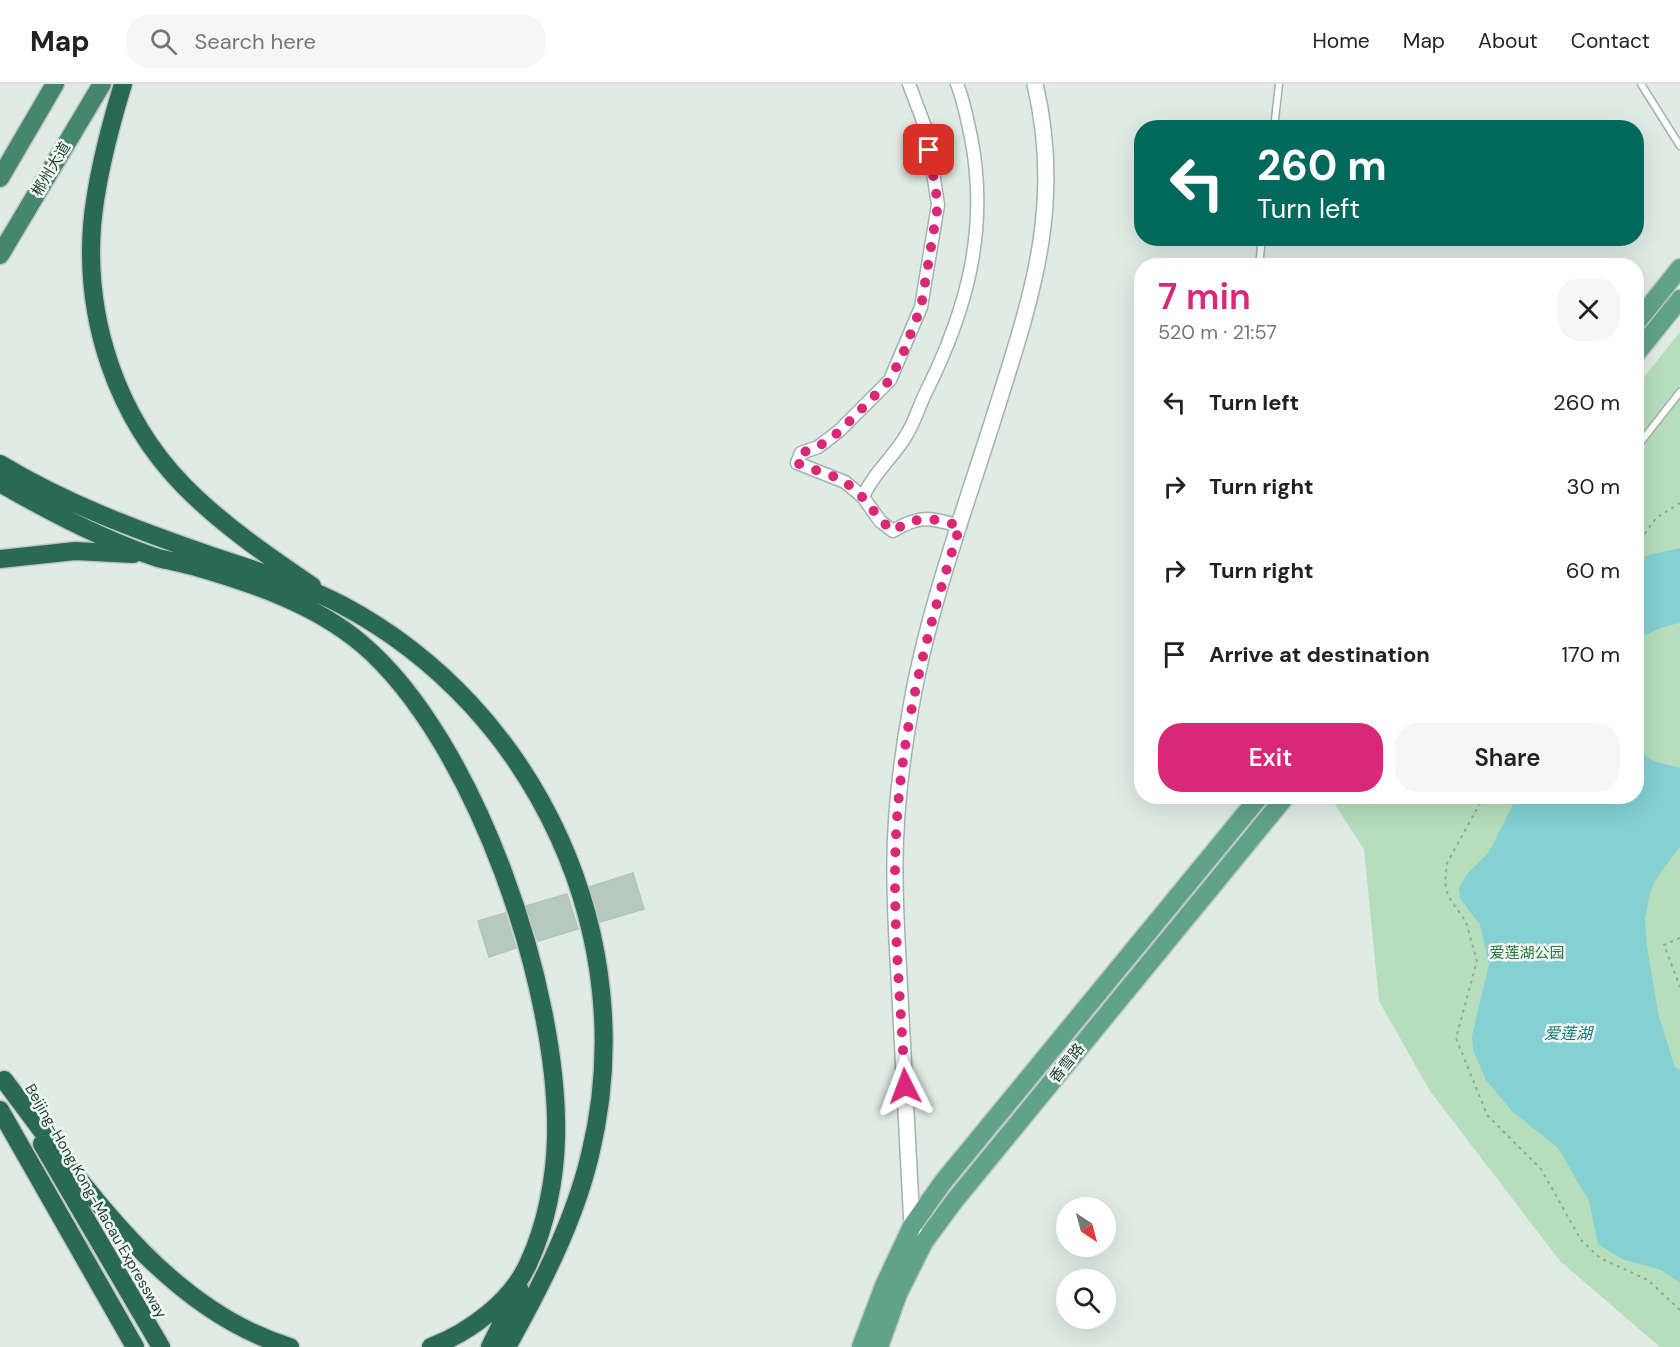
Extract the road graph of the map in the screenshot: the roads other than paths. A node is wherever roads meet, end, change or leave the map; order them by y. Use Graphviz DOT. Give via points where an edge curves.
graph roads {
  1 [pos="55,84"];
  2 [pos="102,84"];
  3 [pos="123,84"];
  4 [pos="909,84"];
  5 [pos="957,84"];
  6 [pos="1035,84"];
  7 [pos="1279,84"];
  8 [pos="1641,84"];
  9 [pos="1275,120"];
  10 [pos="1680,146"];
  11 [pos="0,178"];
  12 [pos="0,255"];
  13 [pos="1680,268"];
  14 [pos="1680,299"];
  15 [pos="1644,312"];
  16 [pos="1644,344"];
  17 [pos="1680,392"];
  18 [pos="1644,438"];
  19 [pos="0,464"];
  20 [pos="0,483"];
  21 [pos="863,497"];
  22 [pos="960,526"];
  23 [pos="159,558"];
  24 [pos="0,559"];
  25 [pos="339,603"];
  26 [pos="1253,804"];
  27 [pos="1279,804"];
  28 [pos="2,1076"];
  29 [pos="0,1110"];
  30 [pos="912,1226"];
  31 [pos="924,1242"];
  32 [pos="529,1264"];
  33 [pos="546,1271"];
  34 [pos="135,1347"];
  35 [pos="160,1347"];
  36 [pos="290,1347"];
  37 [pos="431,1347"];
  38 [pos="490,1347"];
  39 [pos="507,1347"];
  40 [pos="522,1347"];
  41 [pos="861,1347"];
  42 [pos="879,1347"];
  1 -- 11 [label="highway"];
  2 -- 12 [label="highway, 郴州大道"];
  3 -- 25 [label="highway" via="96,198 91,252 99,332 115,381 138,425 182,484 234,529"];
  4 -- 21 [label="street" via="927,132 938,205 921,307 890,380 839,432 801,453 797,463 845,482"];
  5 -- 21 [label="street" via="975,159 978,194 971,273 952,337 907,434 868,484"];
  6 -- 22 [label="street" via="1043,125 1047,183 1043,240 1024,324"];
  7 -- 9 [label="lane"];
  8 -- 10 [label="lane"];
  13 -- 15 [label="main road"];
  14 -- 16 [label="main road"];
  17 -- 18 [label="lane"];
  19 -- 25 [label="highway" via="97,514"];
  20 -- 23 [label="highway" via="69,520"];
  21 -- 22 [label="street" via="880,521 893,531 909,521 929,518"];
  22 -- 30 [label="street" via="917,676 896,835 894,876"];
  23 -- 24 [label="highway" via="75,550"];
  23 -- 32 [label="highway" via="265,591 328,619 353,636 376,656 422,710 465,787 492,843 520,920 539,991 549,1054 555,1158 543,1222"];
  25 -- 33 [label="highway" via="422,658 493,728 548,811 585,903 603,996 602,1091 583,1184"];
  26 -- 30 [label="main road, 香雪路" via="943,1182"];
  27 -- 31 [label="main road, 香雪路"];
  28 -- 35 [label="highway, Beijing-Hong Kong-Macau Expressway"];
  28 -- 36 [label="highway" via="106,1210 172,1280 224,1318"];
  29 -- 34 [label="highway"];
  30 -- 31 [label="street"];
  30 -- 41 [label="main road, 香雪路"];
  31 -- 42 [label="main road, 香雪路" via="898,1294"];
  32 -- 37 [label="highway" via="491,1310 459,1334"];
  32 -- 38 [label="highway"];
  33 -- 39 [label="highway"];
  33 -- 40 [label="highway"];
}
